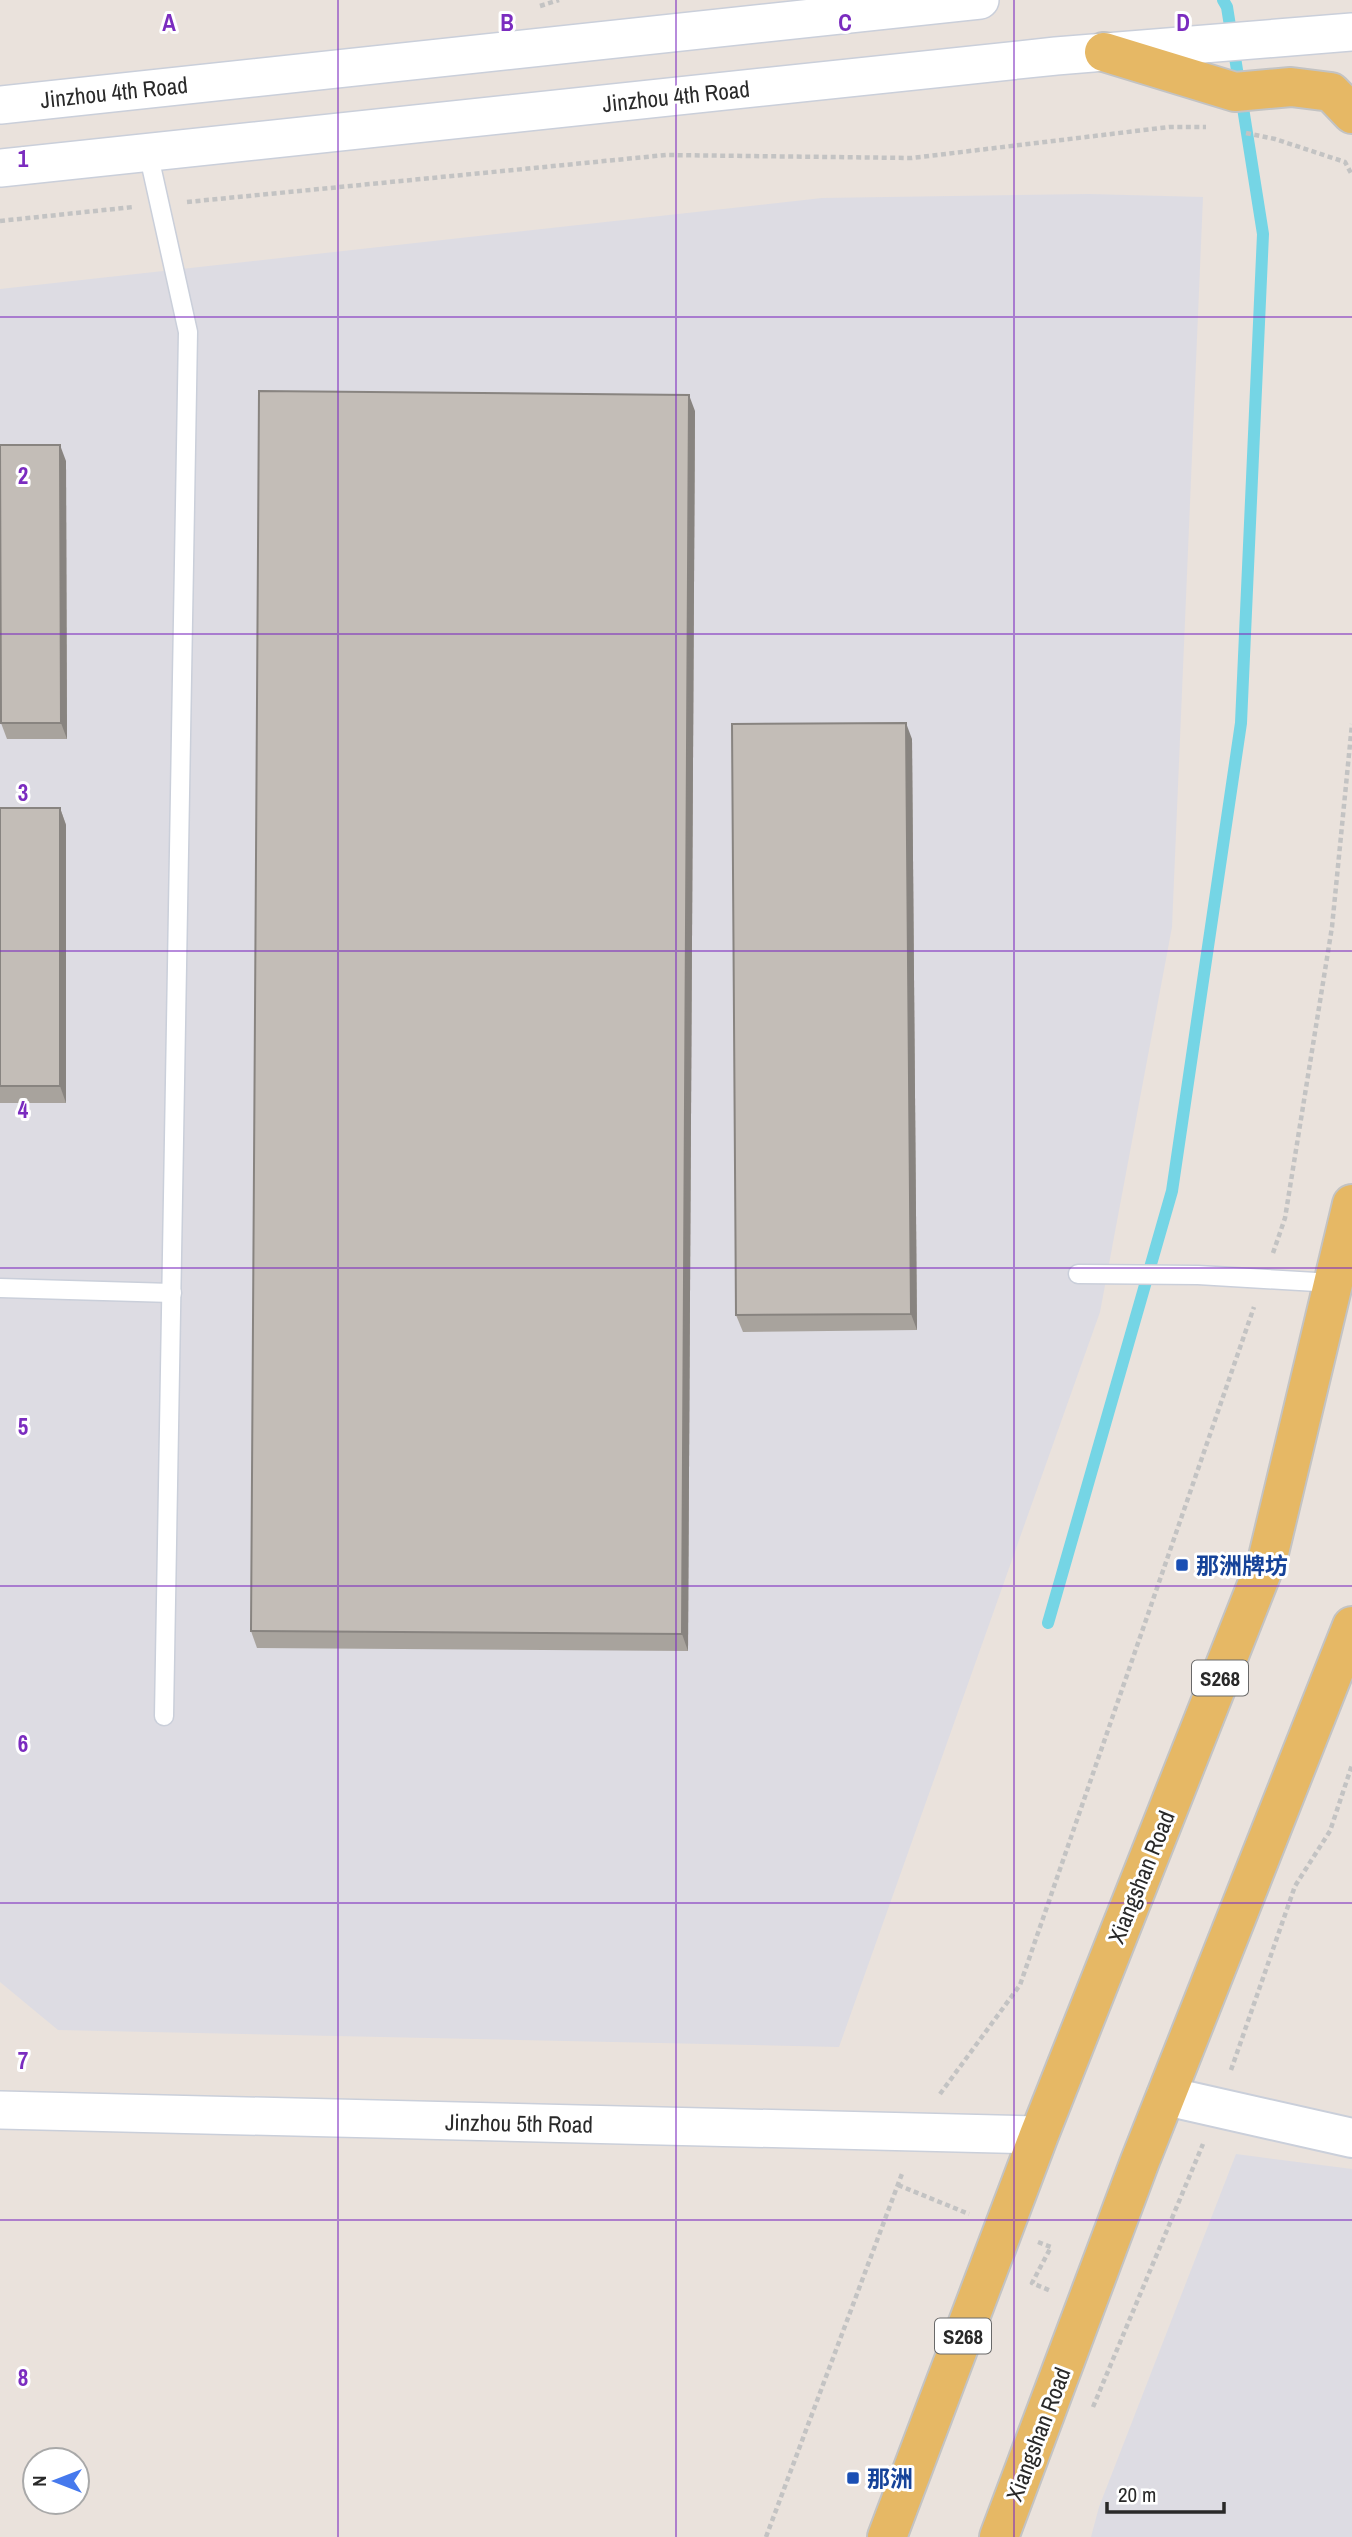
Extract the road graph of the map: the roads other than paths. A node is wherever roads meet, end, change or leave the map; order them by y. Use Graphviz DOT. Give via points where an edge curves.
graph roads {
  1 [pos="981,0"];
  2 [pos="1352,32"];
  3 [pos="1104,52"];
  4 [pos="1341,103"];
  5 [pos="0,105"];
  6 [pos="148,152"];
  7 [pos="0,168"];
  8 [pos="1352,1204"];
  9 [pos="1078,1274"];
  10 [pos="1333,1283"];
  11 [pos="0,1288"];
  12 [pos="172,1293"];
  13 [pos="1352,1626"];
  14 [pos="164,1716"];
  15 [pos="1166,2096"];
  16 [pos="0,2110"];
  17 [pos="1039,2135"];
  18 [pos="1352,2138"];
  19 [pos="887,2537"];
  20 [pos="999,2537"];
  1 -- 5 [label="street, Jinzhou 4th Road"];
  2 -- 3 [label="street, Jinzhou 4th Road"];
  3 -- 4 [label="main road" via="1235,92 1291,87"];
  3 -- 6 [label="street, Jinzhou 4th Road"];
  6 -- 7 [label="street, Jinzhou 4th Road"];
  6 -- 12 [label="lane" via="188,332"];
  8 -- 10 [label="main road, Xiangshan Road / S268"];
  9 -- 10 [label="lane"];
  10 -- 17 [label="main road, Xiangshan Road / S268" via="1268,1557"];
  11 -- 12 [label="lane"];
  12 -- 14 [label="lane"];
  13 -- 15 [label="main road, Xiangshan Road"];
  15 -- 18 [label="street"];
  15 -- 20 [label="main road, Xiangshan Road"];
  16 -- 17 [label="street, Jinzhou 5th Road"];
  17 -- 19 [label="main road, Xiangshan Road / S268"];
}
